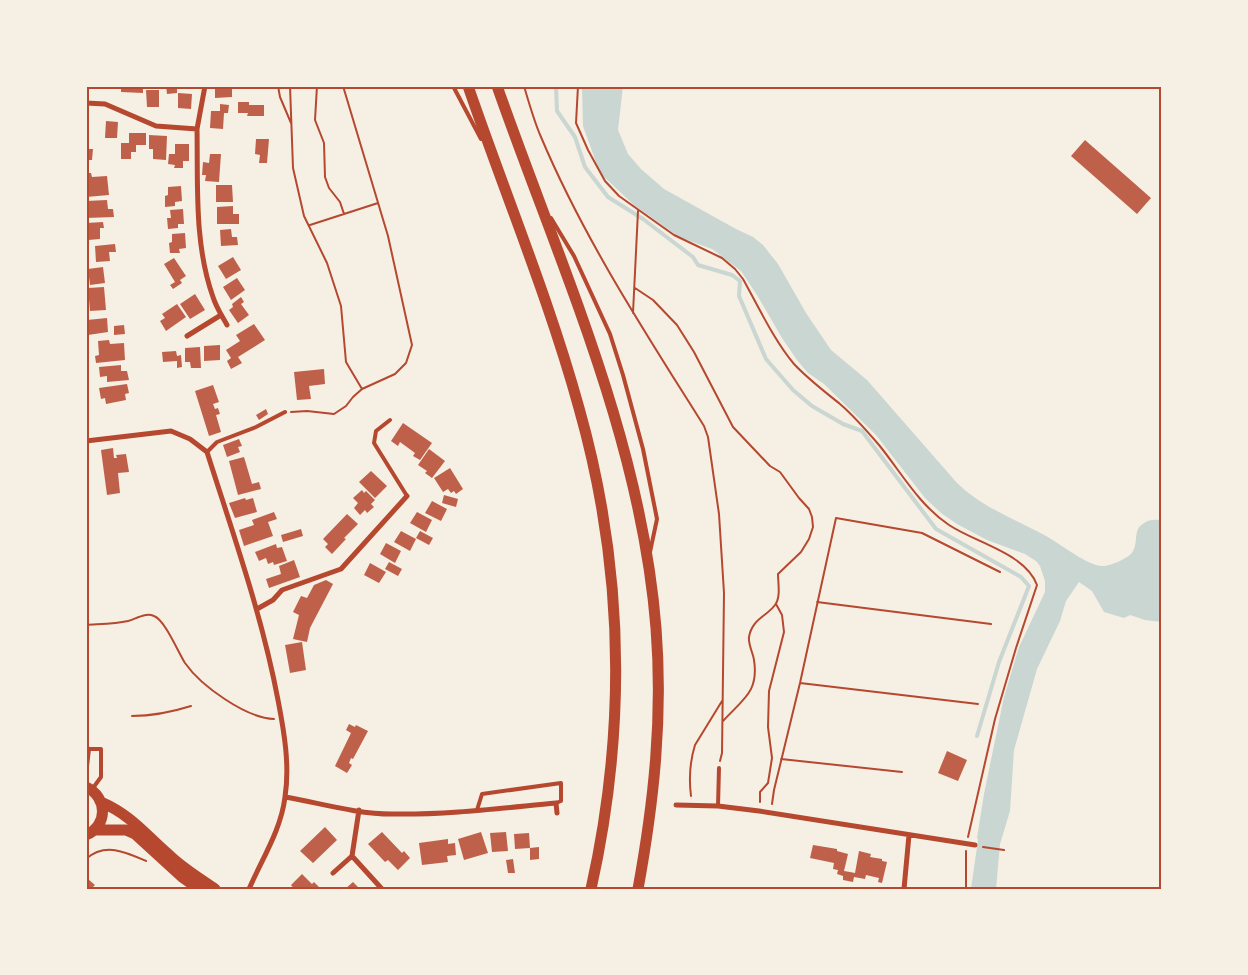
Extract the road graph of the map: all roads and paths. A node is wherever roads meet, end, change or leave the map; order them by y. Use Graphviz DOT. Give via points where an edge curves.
graph roads {
  1 [pos="205,86"];
  2 [pos="278,86"];
  3 [pos="290,86"];
  4 [pos="317,86"];
  5 [pos="343,86"];
  6 [pos="453,86"];
  7 [pos="468,86"];
  8 [pos="497,86"];
  9 [pos="524,86"];
  10 [pos="578,86"];
  11 [pos="86,103"];
  12 [pos="291,125"];
  13 [pos="197,128"];
  14 [pos="494,162"];
  15 [pos="535,192"];
  16 [pos="378,203"];
  17 [pos="638,211"];
  18 [pos="344,214"];
  19 [pos="309,226"];
  20 [pos="634,288"];
  21 [pos="633,313"];
  22 [pos="222,314"];
  23 [pos="227,325"];
  24 [pos="188,336"];
  25 [pos="362,389"];
  26 [pos="285,412"];
  27 [pos="390,420"];
  28 [pos="86,441"];
  29 [pos="206,452"];
  30 [pos="407,496"];
  31 [pos="648,564"];
  32 [pos="1000,572"];
  33 [pos="817,602"];
  34 [pos="776,604"];
  35 [pos="257,609"];
  36 [pos="991,624"];
  37 [pos="86,625"];
  38 [pos="800,683"];
  39 [pos="723,699"];
  40 [pos="978,704"];
  41 [pos="191,706"];
  42 [pos="132,716"];
  43 [pos="282,720"];
  44 [pos="722,722"];
  45 [pos="87,748"];
  46 [pos="781,759"];
  47 [pos="719,768"];
  48 [pos="902,772"];
  49 [pos="86,775"];
  50 [pos="89,789"];
  51 [pos="285,797"];
  52 [pos="101,802"];
  53 [pos="556,804"];
  54 [pos="676,804"];
  55 [pos="692,805"];
  56 [pos="718,806"];
  57 [pos="359,810"];
  58 [pos="477,810"];
  59 [pos="759,811"];
  60 [pos="557,813"];
  61 [pos="771,813"];
  62 [pos="89,834"];
  63 [pos="910,835"];
  64 [pos="966,844"];
  65 [pos="975,845"];
  66 [pos="1004,850"];
  67 [pos="352,856"];
  68 [pos="86,859"];
  69 [pos="148,862"];
  70 [pos="334,873"];
  71 [pos="199,889"];
  72 [pos="215,889"];
  73 [pos="250,889"];
  74 [pos="382,889"];
  75 [pos="591,889"];
  76 [pos="638,889"];
  77 [pos="904,889"];
  78 [pos="966,889"];
  1 -- 13 [label="street"];
  2 -- 12 [label="path"];
  3 -- 12 [label="path"];
  4 -- 18 [label="path" via="315,120 324,143 325,177"];
  5 -- 16 [label="path"];
  6 -- 14 [label="lane"];
  7 -- 14 [label="main road"];
  8 -- 15 [label="main road"];
  9 -- 21 [label="path" via="540,136 608,271"];
  10 -- 17 [label="path" via="576,123 588,150 605,182"];
  11 -- 13 [label="street" via="105,104 156,126"];
  12 -- 19 [label="path" via="293,168"];
  13 -- 22 [label="street" via="199,218 206,269 213,298"];
  14 -- 75 [label="main road" via="540,285 577,400 610,552 616,628 616,701 607,802"];
  15 -- 31 [label="main road" via="598,364 619,432"];
  15 -- 31 [label="lane" via="574,256 610,334 643,448 656,519"];
  16 -- 18 [label="path"];
  16 -- 25 [label="path" via="412,345 406,363 395,374"];
  17 -- 20 [label="path"];
  17 -- 64 [label="path" via="736,269 794,363 878,444 934,514 961,533 1020,563 1034,578 1036,591 995,719"];
  18 -- 19 [label="path"];
  19 -- 25 [label="path" via="327,263 341,306 346,362"];
  20 -- 21 [label="path"];
  20 -- 34 [label="path" via="653,300 677,325 733,427 770,466 780,472 809,509 813,527 801,552 778,574"];
  21 -- 39 [label="path" via="708,437 719,514 724,593"];
  22 -- 23 [label="street"];
  22 -- 24 [label="street"];
  25 -- 26 [label="path" via="334,414"];
  26 -- 29 [label="lane" via="217,442"];
  27 -- 30 [label="lane" via="376,431 374,443"];
  28 -- 29 [label="street" via="172,431 190,439"];
  29 -- 35 [label="street"];
  30 -- 35 [label="street" via="341,570 282,590 273,600"];
  31 -- 76 [label="main road" via="656,627 658,726 654,783"];
  32 -- 33 [label="path" via="922,533 836,518"];
  33 -- 36 [label="path"];
  33 -- 38 [label="path"];
  34 -- 44 [label="path" via="757,620 749,638 754,660 753,689"];
  34 -- 59 [label="path" via="782,615 784,632 769,691 768,727 772,758 768,783 760,792"];
  35 -- 43 [label="street"];
  37 -- 43 [label="path" via="156,616 184,662 208,687 245,711"];
  38 -- 40 [label="path"];
  38 -- 46 [label="path"];
  39 -- 44 [label="path"];
  39 -- 55 [label="path" via="695,745 690,783"];
  41 -- 42 [label="path"];
  43 -- 51 [label="street" via="286,756"];
  44 -- 47 [label="path"];
  45 -- 49 [label="lane"];
  45 -- 50 [label="lane" via="101,749 102,777"];
  46 -- 48 [label="path"];
  46 -- 61 [label="path"];
  47 -- 56 [label="lane"];
  50 -- 52 [label="main road"];
  51 -- 57 [label="street"];
  51 -- 73 [label="street" via="275,835"];
  52 -- 62 [label="main road" via="103,816"];
  52 -- 72 [label="main road" via="137,824 173,859"];
  53 -- 58 [label="street"];
  53 -- 58 [label="lane" via="561,801 561,783 482,794"];
  53 -- 60 [label="street"];
  54 -- 55 [label="street"];
  55 -- 56 [label="street"];
  56 -- 59 [label="street"];
  57 -- 58 [label="street" via="390,814"];
  57 -- 67 [label="street"];
  59 -- 61 [label="street"];
  61 -- 63 [label="street"];
  62 -- 71 [label="main road" via="126,830 135,834"];
  63 -- 64 [label="street"];
  63 -- 77 [label="street"];
  64 -- 65 [label="street"];
  64 -- 78 [label="path"];
  65 -- 66 [label="path"];
  67 -- 70 [label="street"];
  67 -- 74 [label="street"];
  68 -- 69 [label="path" via="92,853 105,849 123,851"];
}
